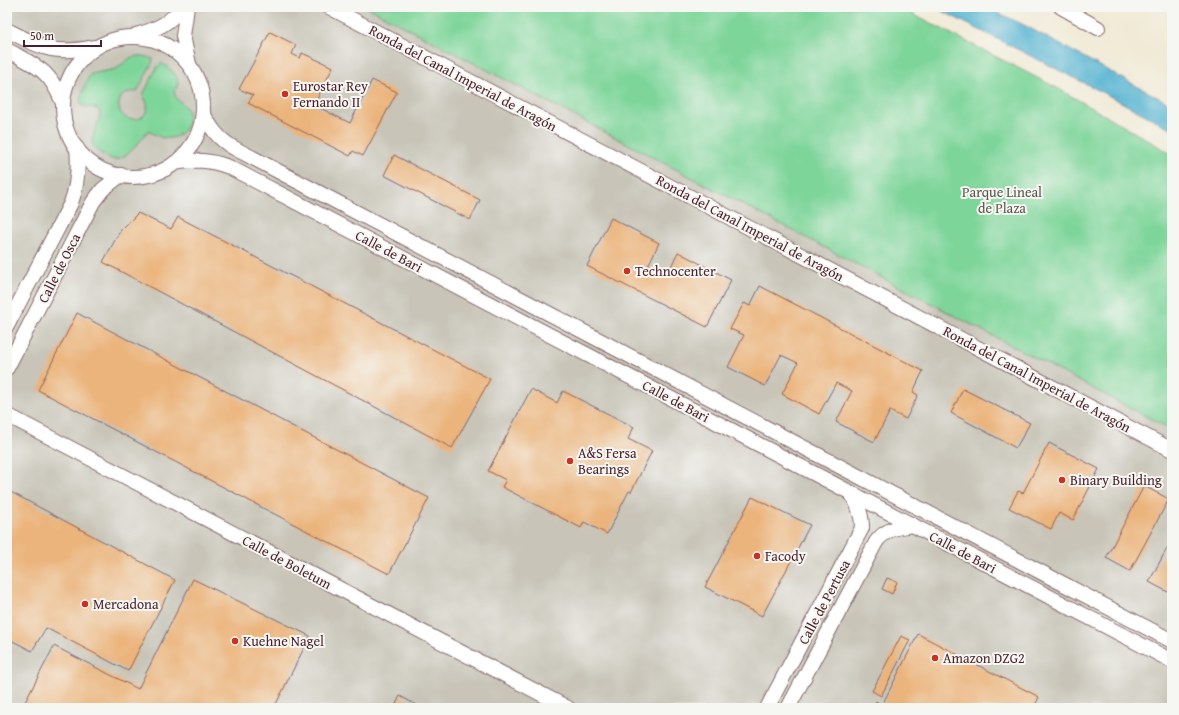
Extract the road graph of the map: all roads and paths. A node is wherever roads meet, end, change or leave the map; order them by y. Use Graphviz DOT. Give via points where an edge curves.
graph roads {
  1 [pos="182,7"];
  2 [pos="186,7"];
  3 [pos="328,7"];
  4 [pos="1062,7"];
  5 [pos="1098,28"];
  6 [pos="7,30"];
  7 [pos="132,37"];
  8 [pos="99,46"];
  9 [pos="7,50"];
  10 [pos="189,64"];
  11 [pos="63,104"];
  12 [pos="203,113"];
  13 [pos="77,148"];
  14 [pos="175,163"];
  15 [pos="121,175"];
  16 [pos="7,326"];
  17 [pos="7,368"];
  18 [pos="7,415"];
  19 [pos="1172,450"];
  20 [pos="851,493"];
  21 [pos="913,526"];
  22 [pos="1172,641"];
  23 [pos="1172,661"];
  24 [pos="568,708"];
  25 [pos="767,708"];
  26 [pos="788,708"];
  1 -- 7 [label="street" via="169,22"];
  2 -- 10 [label="street" via="183,36"];
  3 -- 19 [label="street, Ronda del Canal Imperial de Aragón"];
  4 -- 5 [label="street"];
  6 -- 8 [label="street" via="45,49 56,51"];
  7 -- 8 [label="street" via="109,41"];
  7 -- 10 [label="street" via="148,38 163,44"];
  8 -- 11 [label="street" via="87,54 74,70 65,89"];
  9 -- 11 [label="street" via="38,67 51,78"];
  10 -- 12 [label="street" via="200,88"];
  11 -- 13 [label="street" via="66,127"];
  12 -- 14 [label="street" via="197,136"];
  12 -- 22 [label="street, Calle de Bari" via="213,132 234,148"];
  13 -- 15 [label="street" via="89,161 104,170"];
  13 -- 16 [label="street, Calle de Osca" via="78,181 71,203"];
  14 -- 15 [label="street" via="149,174"];
  14 -- 20 [label="street, Calle de Bari" via="206,160 229,167"];
  15 -- 17 [label="street, Calle de Osca" via="103,189 93,202"];
  18 -- 24 [label="street, Calle de Boletum"];
  20 -- 21 [label="street, Calle de Bari"];
  20 -- 25 [label="street, Calle de Pertusa" via="860,509 862,528"];
  21 -- 23 [label="street, Calle de Bari"];
  21 -- 26 [label="street, Calle de Pertusa" via="890,530 876,542"];
}
